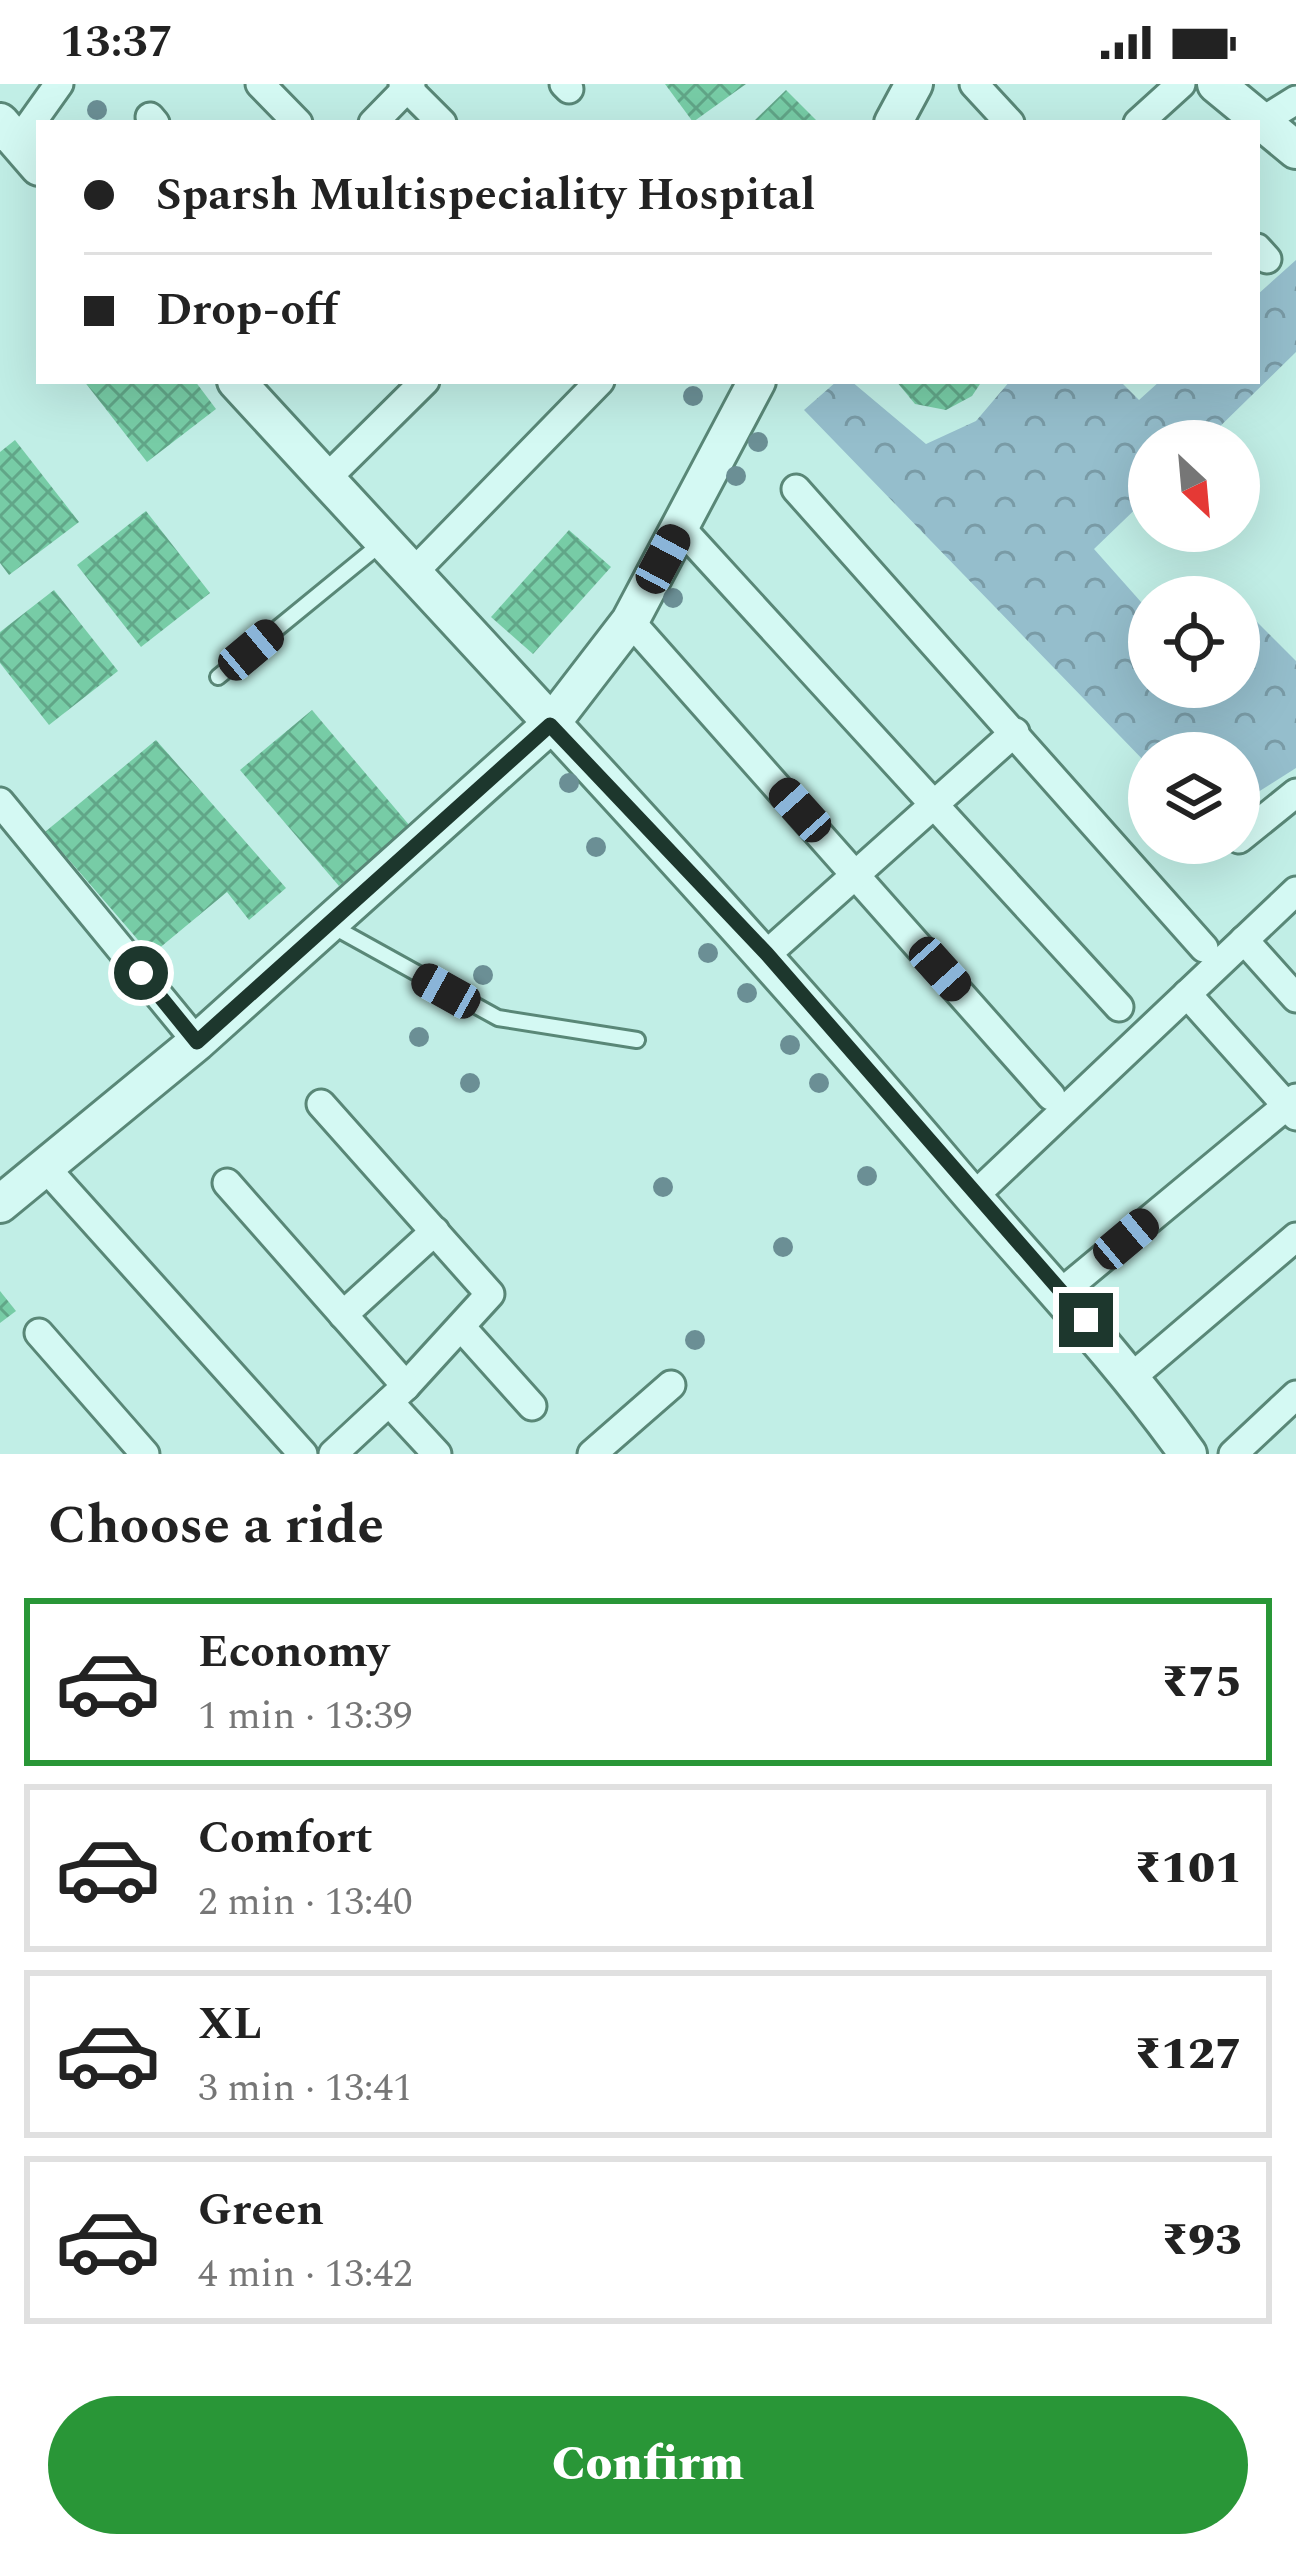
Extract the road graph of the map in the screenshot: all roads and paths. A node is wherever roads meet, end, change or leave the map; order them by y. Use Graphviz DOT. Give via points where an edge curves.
graph roads {
  1 [pos="59,84"];
  2 [pos="260,84"];
  3 [pos="914,84"];
  4 [pos="974,84"];
  5 [pos="1181,84"];
  6 [pos="1216,84"];
  7 [pos="407,85"];
  8 [pos="1296,100"];
  9 [pos="295,120"];
  10 [pos="377,120"];
  11 [pos="439,120"];
  12 [pos="895,120"];
  13 [pos="1007,120"];
  14 [pos="1141,120"];
  15 [pos="1252,120"];
  16 [pos="1255,120"];
  17 [pos="1260,126"];
  18 [pos="19,144"];
  19 [pos="1296,150"];
  20 [pos="239,384"];
  21 [pos="422,384"];
  22 [pos="597,384"];
  23 [pos="755,384"];
  24 [pos="326,479"];
  25 [pos="796,489"];
  26 [pos="680,527"];
  27 [pos="383,542"];
  28 [pos="412,574"];
  29 [pos="630,621"];
  30 [pos="218,677"];
  31 [pos="550,725"];
  32 [pos="1015,732"];
  33 [pos="1296,793"];
  34 [pos="0,802"];
  35 [pos="935,804"];
  36 [pos="1260,822"];
  37 [pos="857,873"];
  38 [pos="1296,891"];
  39 [pos="328,924"];
  40 [pos="1244,940"];
  41 [pos="1204,948"];
  42 [pos="767,954"];
  43 [pos="1187,994"];
  44 [pos="1296,998"];
  45 [pos="1118,1007"];
  46 [pos="637,1040"];
  47 [pos="197,1042"];
  48 [pos="1051,1096"];
  49 [pos="321,1104"];
  50 [pos="1293,1107"];
  51 [pos="45,1167"];
  52 [pos="227,1183"];
  53 [pos="973,1197"];
  54 [pos="0,1204"];
  55 [pos="435,1231"];
  56 [pos="1296,1237"];
  57 [pos="1062,1292"];
  58 [pos="343,1315"];
  59 [pos="462,1328"];
  60 [pos="39,1333"];
  61 [pos="1133,1376"];
  62 [pos="670,1385"];
  63 [pos="398,1394"];
  64 [pos="1296,1395"];
  65 [pos="532,1406"];
  66 [pos="145,1454"];
  67 [pos="303,1454"];
  68 [pos="333,1454"];
  69 [pos="437,1454"];
  70 [pos="592,1454"];
  71 [pos="1188,1454"];
  72 [pos="1233,1454"];
  1 -- 18 [label="street"];
  2 -- 9 [label="street"];
  3 -- 12 [label="street"];
  4 -- 13 [label="street"];
  5 -- 14 [label="street"];
  6 -- 15 [label="street"];
  7 -- 10 [label="street"];
  7 -- 11 [label="street"];
  8 -- 16 [label="street"];
  17 -- 19 [label="street"];
  20 -- 24 [label="street"];
  21 -- 24 [label="street"];
  22 -- 28 [label="street"];
  23 -- 26 [label="street"];
  24 -- 27 [label="street"];
  25 -- 32 [label="street"];
  26 -- 29 [label="street"];
  26 -- 35 [label="street"];
  27 -- 28 [label="street"];
  27 -- 30 [label="lane"];
  28 -- 31 [label="street"];
  29 -- 31 [label="street"];
  29 -- 37 [label="street"];
  31 -- 39 [label="street"];
  31 -- 42 [label="street"];
  32 -- 35 [label="street"];
  32 -- 41 [label="street"];
  33 -- 36 [label="street"];
  34 -- 47 [label="street"];
  35 -- 37 [label="street"];
  35 -- 45 [label="street"];
  37 -- 42 [label="street"];
  37 -- 48 [label="street"];
  38 -- 40 [label="street"];
  39 -- 46 [label="lane" via="498,1018"];
  39 -- 47 [label="street"];
  40 -- 43 [label="street"];
  40 -- 44 [label="street"];
  42 -- 53 [label="street"];
  43 -- 50 [label="street"];
  43 -- 53 [label="street"];
  47 -- 51 [label="street"];
  49 -- 55 [label="street"];
  50 -- 57 [label="street"];
  51 -- 54 [label="street"];
  51 -- 67 [label="street"];
  52 -- 58 [label="street"];
  53 -- 57 [label="street"];
  55 -- 58 [label="street"];
  55 -- 59 [label="street" via="490,1294"];
  56 -- 61 [label="street"];
  57 -- 61 [label="street"];
  58 -- 63 [label="street"];
  59 -- 63 [label="street"];
  59 -- 65 [label="street"];
  60 -- 66 [label="street"];
  61 -- 71 [label="street"];
  62 -- 70 [label="street"];
  63 -- 68 [label="street"];
  63 -- 69 [label="street"];
  64 -- 72 [label="street"];
}
